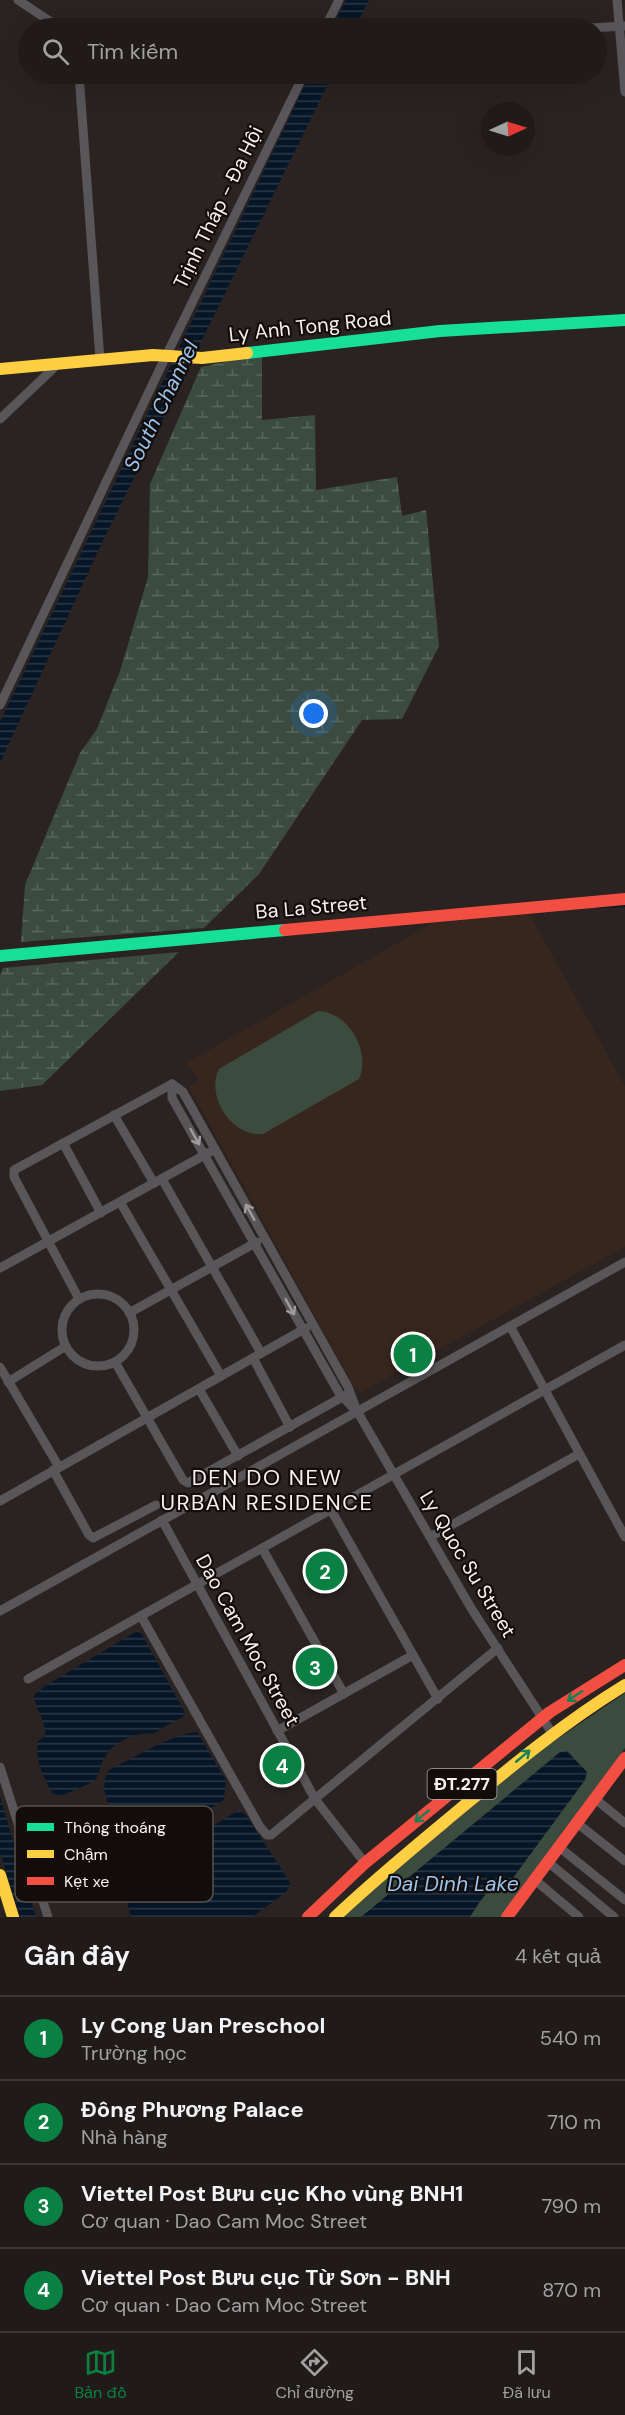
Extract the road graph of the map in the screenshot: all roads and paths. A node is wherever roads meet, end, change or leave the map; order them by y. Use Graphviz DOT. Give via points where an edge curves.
graph roads {
  1 [pos="18,0"];
  2 [pos="339,0"];
  3 [pos="617,0"];
  4 [pos="45,18"];
  5 [pos="331,18"];
  6 [pos="622,26"];
  7 [pos="607,27"];
  8 [pos="80,84"];
  9 [pos="299,84"];
  10 [pos="625,92"];
  11 [pos="625,320"];
  12 [pos="168,356"];
  13 [pos="100,360"];
  14 [pos="58,364"];
  15 [pos="0,369"];
  16 [pos="0,419"];
  17 [pos="0,705"];
  18 [pos="625,898"];
  19 [pos="0,956"];
  20 [pos="172,1084"];
  21 [pos="114,1115"];
  22 [pos="63,1143"];
  23 [pos="215,1149"];
  24 [pos="205,1155"];
  25 [pos="158,1181"];
  26 [pos="120,1202"];
  27 [pos="101,1213"];
  28 [pos="264,1237"];
  29 [pos="48,1242"];
  30 [pos="254,1243"];
  31 [pos="625,1262"];
  32 [pos="212,1267"];
  33 [pos="0,1268"];
  34 [pos="171,1290"];
  35 [pos="79,1299"];
  36 [pos="129,1313"];
  37 [pos="313,1324"];
  38 [pos="510,1326"];
  39 [pos="303,1329"];
  40 [pos="66,1346"];
  41 [pos="625,1346"];
  42 [pos="257,1356"];
  43 [pos="115,1362"];
  44 [pos="0,1367"];
  45 [pos="222,1376"];
  46 [pos="8,1382"];
  47 [pos="199,1389"];
  48 [pos="544,1391"];
  49 [pos="346,1395"];
  50 [pos="357,1411"];
  51 [pos="148,1419"];
  52 [pos="290,1427"];
  53 [pos="579,1454"];
  54 [pos="238,1456"];
  55 [pos="56,1469"];
  56 [pos="394,1475"];
  57 [pos="0,1501"];
  58 [pos="156,1504"];
  59 [pos="331,1510"];
  60 [pos="162,1520"];
  61 [pos="430,1537"];
  62 [pos="625,1537"];
  63 [pos="262,1548"];
  64 [pos="197,1585"];
  65 [pos="0,1611"];
  66 [pos="141,1616"];
  67 [pos="498,1648"];
  68 [pos="414,1655"];
  69 [pos="625,1665"];
  70 [pos="28,1679"];
  71 [pos="625,1685"];
  72 [pos="344,1694"];
  73 [pos="438,1699"];
  74 [pos="542,1719"];
  75 [pos="277,1731"];
  76 [pos="552,1733"];
  77 [pos="625,1758"];
  78 [pos="0,1767"];
  79 [pos="594,1798"];
  80 [pos="315,1799"];
  81 [pos="15,1814"];
  82 [pos="577,1823"];
  83 [pos="625,1823"];
  84 [pos="560,1847"];
  85 [pos="625,1861"];
  86 [pos="365,1863"];
  87 [pos="548,1863"];
  88 [pos="0,1875"];
  89 [pos="535,1880"];
  90 [pos="625,1900"];
  91 [pos="43,1902"];
  92 [pos="13,1917"];
  93 [pos="48,1917"];
  94 [pos="308,1917"];
  95 [pos="335,1917"];
  96 [pos="507,1917"];
  97 [pos="579,1917"];
  98 [pos="614,1917"];
  1 -- 4 [label="street"];
  2 -- 5 [label="street"];
  3 -- 6 [label="street"];
  6 -- 7 [label="street"];
  6 -- 10 [label="street"];
  8 -- 13 [label="street"];
  9 -- 12 [label="street, Trịnh Tháp - Đa Hội"];
  11 -- 12 [label="street, Ly Anh Tong Road" via="440,331 202,358"];
  12 -- 13 [label="street, Ly Anh Tong Road"];
  12 -- 17 [label="street, Trịnh Tháp - Đa Hội"];
  13 -- 14 [label="street, Ly Anh Tong Road"];
  14 -- 15 [label="street, Ly Anh Tong Road"];
  14 -- 16 [label="street"];
  18 -- 19 [label="street, Ba La Street"];
  20 -- 21 [label="street"];
  20 -- 23 [label="street" via="183,1092"];
  20 -- 24 [label="street, one-way" via="172,1098"];
  21 -- 22 [label="street"];
  21 -- 25 [label="street"];
  22 -- 27 [label="street"];
  22 -- 29 [label="street" via="15,1170 14,1177"];
  23 -- 24 [label="street"];
  28 -- 23 [label="street, one-way"];
  24 -- 25 [label="street"];
  24 -- 30 [label="street"];
  25 -- 26 [label="street"];
  25 -- 32 [label="street"];
  26 -- 27 [label="street"];
  26 -- 34 [label="street"];
  27 -- 29 [label="street"];
  28 -- 30 [label="street"];
  28 -- 37 [label="street"];
  29 -- 33 [label="street"];
  29 -- 35 [label="street"];
  30 -- 32 [label="street"];
  30 -- 39 [label="street, one-way"];
  31 -- 38 [label="street"];
  32 -- 34 [label="street"];
  32 -- 42 [label="street"];
  34 -- 36 [label="street"];
  34 -- 45 [label="street"];
  35 -- 36 [label="street" via="91,1294 111,1296"];
  35 -- 40 [label="street" via="66,1312 63,1322"];
  36 -- 43 [label="street" via="133,1338"];
  37 -- 39 [label="street"];
  37 -- 49 [label="street"];
  38 -- 48 [label="street"];
  38 -- 50 [label="street"];
  39 -- 42 [label="street"];
  39 -- 49 [label="street"];
  40 -- 43 [label="street" via="85,1364"];
  40 -- 46 [label="street"];
  41 -- 48 [label="street"];
  42 -- 45 [label="street"];
  42 -- 52 [label="street"];
  43 -- 51 [label="street"];
  44 -- 46 [label="street"];
  45 -- 47 [label="street"];
  46 -- 55 [label="street"];
  47 -- 51 [label="street"];
  47 -- 54 [label="street"];
  48 -- 53 [label="street"];
  48 -- 56 [label="street"];
  49 -- 50 [label="street, Ly Quoc Su Street"];
  49 -- 52 [label="street"];
  50 -- 56 [label="street, Ly Quoc Su Street"];
  50 -- 60 [label="street"];
  51 -- 54 [label="street" via="188,1484"];
  51 -- 55 [label="street"];
  52 -- 54 [label="street"];
  53 -- 61 [label="street"];
  53 -- 62 [label="street"];
  55 -- 57 [label="street"];
  55 -- 58 [label="street" via="93,1538"];
  56 -- 59 [label="street"];
  56 -- 61 [label="street, Ly Quoc Su Street"];
  59 -- 63 [label="street"];
  59 -- 68 [label="street"];
  60 -- 64 [label="street, Dao Cam Moc Street"];
  60 -- 65 [label="street"];
  61 -- 67 [label="street, Ly Quoc Su Street"];
  63 -- 64 [label="street"];
  63 -- 72 [label="street"];
  64 -- 66 [label="street"];
  64 -- 75 [label="street, Dao Cam Moc Street"];
  66 -- 70 [label="street"];
  66 -- 80 [label="street" via="267,1835"];
  67 -- 73 [label="street"];
  67 -- 74 [label="street, Ly Quoc Su Street"];
  68 -- 72 [label="street"];
  68 -- 73 [label="street"];
  69 -- 74 [label="street, ĐT.277, one-way"];
  71 -- 76 [label="street, ĐT.277"];
  72 -- 75 [label="street"];
  73 -- 80 [label="street"];
  74 -- 76 [label="street, Ly Quoc Su Street"];
  74 -- 86 [label="street, ĐT.277, one-way"];
  75 -- 80 [label="street, Dao Cam Moc Street"];
  95 -- 76 [label="street, ĐT.277, one-way"];
  77 -- 79 [label="street"];
  78 -- 81 [label="street"];
  79 -- 82 [label="street"];
  79 -- 83 [label="street"];
  80 -- 86 [label="street, Dao Cam Moc Street"];
  82 -- 84 [label="street"];
  82 -- 85 [label="street"];
  84 -- 87 [label="street"];
  84 -- 90 [label="street"];
  86 -- 94 [label="street, ĐT.277"];
  87 -- 89 [label="street"];
  87 -- 98 [label="street"];
  88 -- 92 [label="street"];
  89 -- 96 [label="street"];
  89 -- 97 [label="street"];
  91 -- 93 [label="street"];
}
